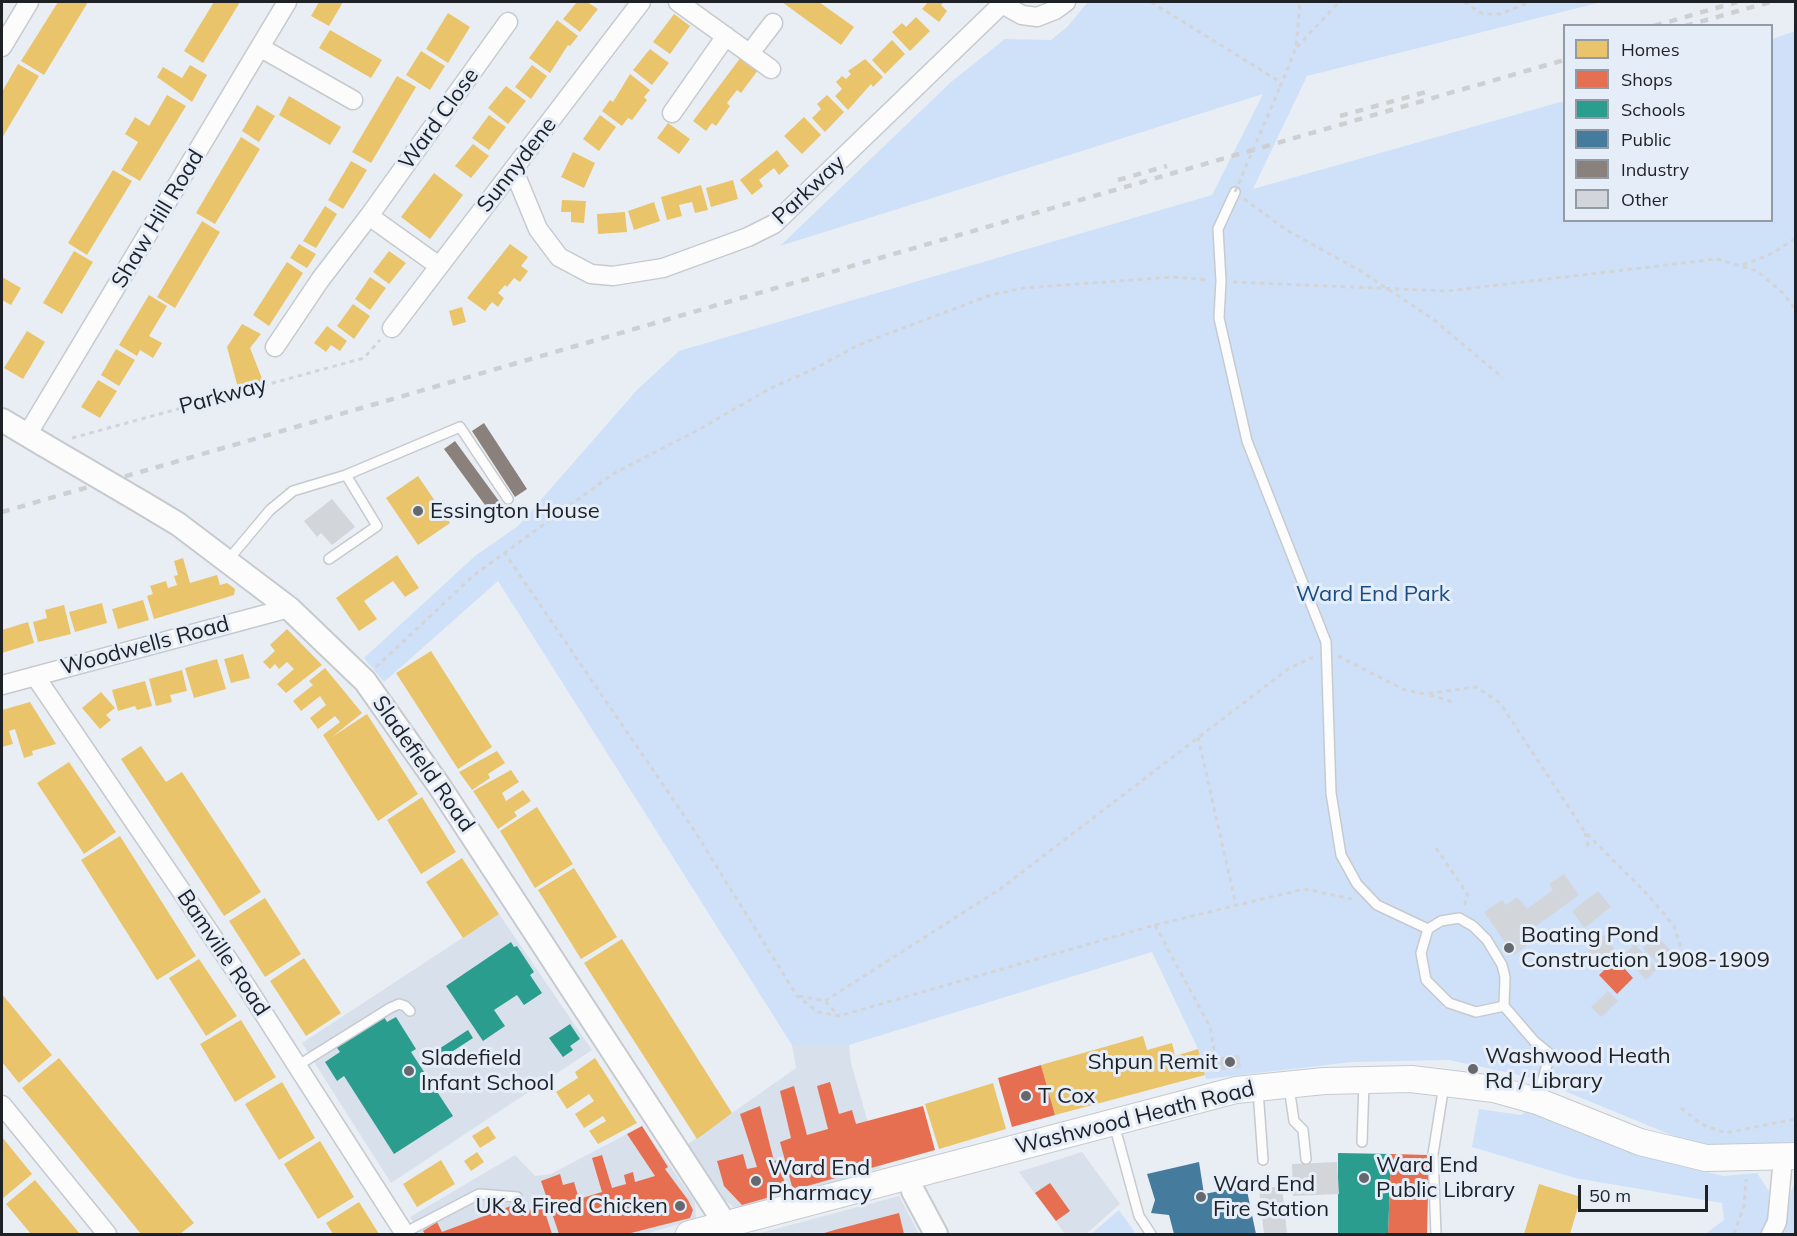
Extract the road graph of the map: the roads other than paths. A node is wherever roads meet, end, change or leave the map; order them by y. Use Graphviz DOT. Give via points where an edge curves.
graph roads {
  1 [pos="29,2"];
  2 [pos="287,2"];
  3 [pos="641,2"];
  4 [pos="678,2"];
  5 [pos="1066,2"];
  6 [pos="1000,3"];
  7 [pos="508,22"];
  8 [pos="773,23"];
  9 [pos="726,36"];
  10 [pos="2,47"];
  11 [pos="261,48"];
  12 [pos="750,53"];
  13 [pos="771,69"];
  14 [pos="353,100"];
  15 [pos="672,113"];
  16 [pos="514,171"];
  17 [pos="1234,192"];
  18 [pos="369,216"];
  19 [pos="439,266"];
  20 [pos="392,328"];
  21 [pos="275,347"];
  22 [pos="2,420"];
  23 [pos="35,440"];
  24 [pos="346,475"];
  25 [pos="508,499"];
  26 [pos="329,559"];
  27 [pos="228,560"];
  28 [pos="289,608"];
  29 [pos="35,676"];
  30 [pos="2,685"];
  31 [pos="1428,929"];
  32 [pos="1504,1006"];
  33 [pos="410,1011"];
  34 [pos="297,1066"];
  35 [pos="1364,1080"];
  36 [pos="1444,1083"];
  37 [pos="1289,1084"];
  38 [pos="1258,1087"];
  39 [pos="1537,1101"];
  40 [pos="2,1105"];
  41 [pos="1113,1122"];
  42 [pos="1362,1142"];
  43 [pos="1789,1157"];
  44 [pos="1306,1159"];
  45 [pos="1263,1160"];
  46 [pos="909,1184"];
  47 [pos="516,1197"];
  48 [pos="726,1225"];
  49 [pos="107,1234"];
  50 [pos="405,1234"];
  51 [pos="689,1234"];
  52 [pos="936,1234"];
  53 [pos="1151,1234"];
  54 [pos="1436,1234"];
  55 [pos="1771,1234"];
  1 -- 10 [label="street"];
  2 -- 11 [label="street, Shaw Hill Road"];
  3 -- 16 [label="street, Sunnydene"];
  4 -- 9 [label="street"];
  5 -- 6 [label="street, Parkway" via="1037,17 1022,15"];
  6 -- 16 [label="street, Parkway" via="774,225 663,268 613,276 591,274 559,257 538,229"];
  7 -- 18 [label="street, Ward Close"];
  8 -- 12 [label="street"];
  9 -- 12 [label="street"];
  9 -- 15 [label="street"];
  11 -- 14 [label="street"];
  11 -- 23 [label="street, Shaw Hill Road"];
  12 -- 13 [label="street"];
  16 -- 19 [label="street, Sunnydene"];
  17 -- 31 [label="lane" via="1218,229 1220,318 1247,441 1326,642 1331,793 1341,855 1357,884 1377,905"];
  18 -- 19 [label="street"];
  18 -- 21 [label="street, Ward Close"];
  19 -- 20 [label="street, Sunnydene"];
  22 -- 23 [label="street, Sladefield Road"];
  23 -- 27 [label="street, Sladefield Road, bridge" via="178,524"];
  24 -- 25 [label="lane" via="460,427"];
  24 -- 26 [label="lane" via="376,526"];
  24 -- 27 [label="lane" via="292,491 270,510"];
  27 -- 28 [label="street, Sladefield Road"];
  28 -- 29 [label="street, Woodwells Road"];
  28 -- 48 [label="street, Sladefield Road" via="365,681 459,816"];
  29 -- 30 [label="street, Woodwells Road"];
  29 -- 34 [label="street, Bamville Road"];
  31 -- 32 [label="lane" via="1441,921 1459,918 1487,940 1502,965"];
  31 -- 32 [label="lane" via="1421,953 1426,980 1449,1004 1476,1012"];
  32 -- 39 [label="lane" via="1550,1054"];
  33 -- 34 [label="lane" via="399,1004 390,1008"];
  34 -- 50 [label="street, Bamville Road"];
  35 -- 36 [label="main road, Washwood Heath Road"];
  35 -- 37 [label="main road, Washwood Heath Road"];
  35 -- 42 [label="lane"];
  36 -- 39 [label="main road, Washwood Heath Road" via="1494,1089"];
  36 -- 54 [label="lane" via="1433,1154"];
  37 -- 38 [label="main road, Washwood Heath Road"];
  37 -- 44 [label="lane" via="1294,1121 1303,1130"];
  38 -- 41 [label="main road, Washwood Heath Road"];
  38 -- 45 [label="lane"];
  39 -- 43 [label="main road, Washwood Heath Road" via="1640,1142 1706,1158"];
  40 -- 49 [label="street"];
  41 -- 46 [label="main road, Washwood Heath Road"];
  41 -- 53 [label="lane" via="1139,1216"];
  43 -- 55 [label="street" via="1777,1222"];
  46 -- 48 [label="main road, Washwood Heath Road"];
  46 -- 52 [label="street"];
  47 -- 50 [label="lane" via="479,1194"];
  48 -- 51 [label="main road, Washwood Heath Road"];
}
